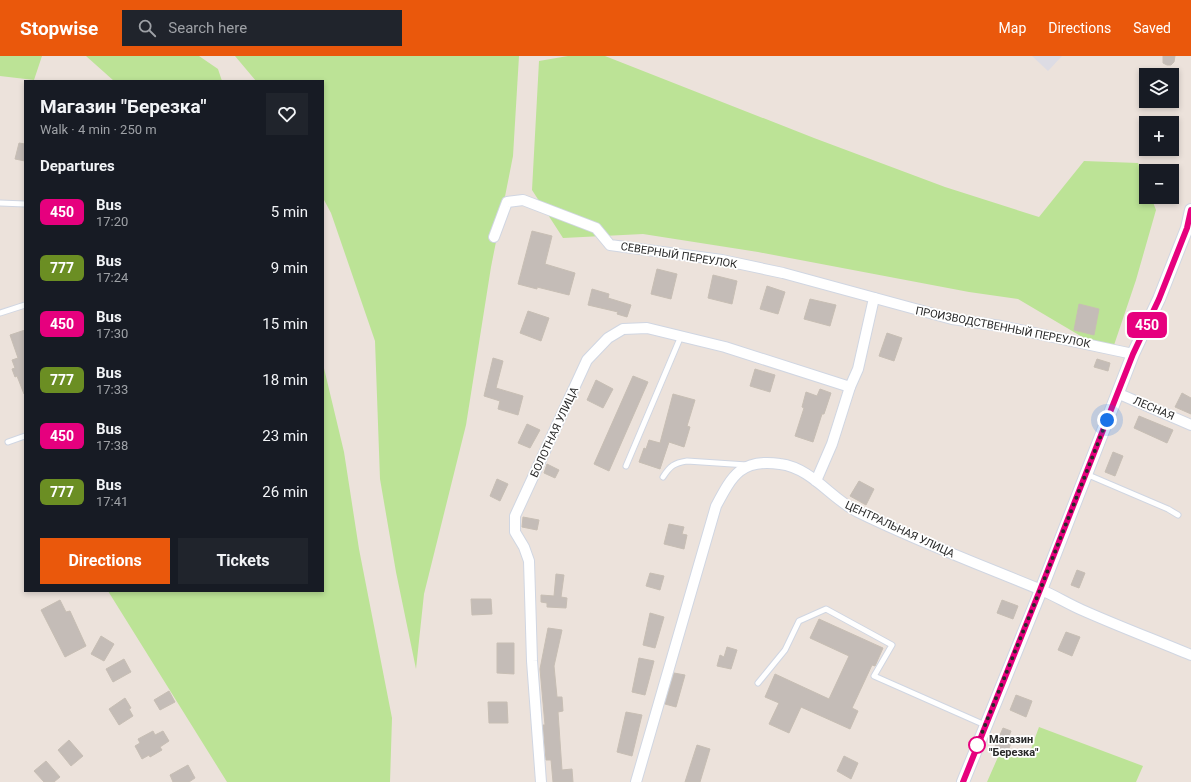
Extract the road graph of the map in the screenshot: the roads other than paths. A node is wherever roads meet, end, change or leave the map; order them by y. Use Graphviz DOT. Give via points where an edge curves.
graph roads {
  1 [pos="0,204"];
  2 [pos="24,204"];
  3 [pos="1191,210"];
  4 [pos="494,237"];
  5 [pos="874,298"];
  6 [pos="24,305"];
  7 [pos="0,313"];
  8 [pos="681,336"];
  9 [pos="1133,354"];
  10 [pos="850,387"];
  11 [pos="1117,393"];
  12 [pos="1191,425"];
  13 [pos="24,436"];
  14 [pos="8,442"];
  15 [pos="752,465"];
  16 [pos="626,466"];
  17 [pos="1086,474"];
  18 [pos="663,477"];
  19 [pos="816,481"];
  20 [pos="1178,515"];
  21 [pos="1040,590"];
  22 [pos="1191,655"];
  23 [pos="758,683"];
  24 [pos="985,725"];
  25 [pos="541,782"];
  26 [pos="636,782"];
  27 [pos="963,782"];
  1 -- 2 [label="lane"];
  3 -- 9 [label="street" via="1187,228 1159,299"];
  4 -- 5 [label="street, СЕВЕРНЫЙ ПЕРЕУЛОК" via="507,202 523,200 596,228 610,245 722,260"];
  5 -- 9 [label="street, ПРОИЗВОДСТВЕННЫЙ ПЕРЕУЛОК" via="952,319 1001,326"];
  5 -- 10 [label="street" via="858,369"];
  6 -- 7 [label="lane"];
  8 -- 10 [label="street, БОЛОТНАЯ УЛИЦА" via="725,347"];
  8 -- 16 [label="lane"];
  8 -- 25 [label="street, БОЛОТНАЯ УЛИЦА" via="646,328 623,329 608,338 587,360 515,516 515,532 530,561 532,661"];
  9 -- 11 [label="street"];
  10 -- 19 [label="street" via="832,444"];
  11 -- 12 [label="street, ЛЕСНАЯ"];
  11 -- 17 [label="street"];
  13 -- 14 [label="lane"];
  15 -- 18 [label="lane" via="678,462 669,468"];
  15 -- 19 [label="street, ЦЕНТРАЛЬНАЯ УЛИЦА" via="767,463 795,467"];
  15 -- 26 [label="street, ЦЕНТРАЛЬНАЯ УЛИЦА" via="738,471 729,481 716,506"];
  17 -- 20 [label="lane"];
  17 -- 21 [label="street"];
  19 -- 21 [label="street, ЦЕНТРАЛЬНАЯ УЛИЦА" via="857,512"];
  21 -- 22 [label="street, ЦЕНТРАЛЬНАЯ УЛИЦА" via="1081,610"];
  21 -- 24 [label="street"];
  23 -- 24 [label="lane" via="785,650 799,621 826,609 892,645 874,676"];
  24 -- 27 [label="street"];
}
